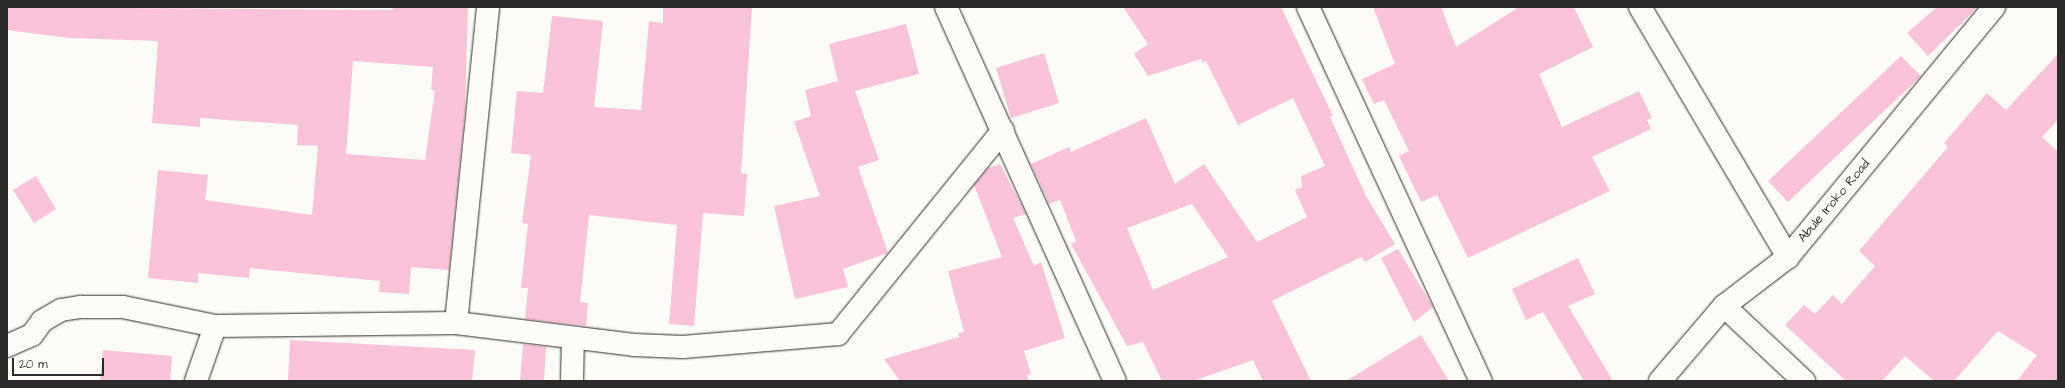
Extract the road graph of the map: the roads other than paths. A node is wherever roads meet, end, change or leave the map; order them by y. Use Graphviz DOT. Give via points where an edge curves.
graph roads {
  1 [pos="488,7"];
  2 [pos="946,7"];
  3 [pos="1308,7"];
  4 [pos="1640,7"];
  5 [pos="1994,7"];
  6 [pos="1003,130"];
  7 [pos="1788,257"];
  8 [pos="1724,306"];
  9 [pos="456,323"];
  10 [pos="215,326"];
  11 [pos="573,338"];
  12 [pos="7,346"];
  13 [pos="196,381"];
  14 [pos="572,381"];
  15 [pos="1116,381"];
  16 [pos="1481,381"];
  17 [pos="1660,381"];
  18 [pos="1804,381"];
  1 -- 9 [label="street"];
  2 -- 6 [label="street"];
  3 -- 16 [label="street"];
  4 -- 7 [label="street"];
  5 -- 7 [label="street, Abule Iroko Road"];
  6 -- 11 [label="street" via="838,334 683,347"];
  6 -- 15 [label="street"];
  7 -- 8 [label="street, Abule Iroko Road"];
  8 -- 17 [label="street, Abule Iroko Road"];
  8 -- 18 [label="street"];
  9 -- 10 [label="street"];
  9 -- 11 [label="street"];
  10 -- 12 [label="street" via="123,307 81,307 60,310 42,321 32,335"];
  10 -- 13 [label="street"];
  11 -- 14 [label="street"];
}
